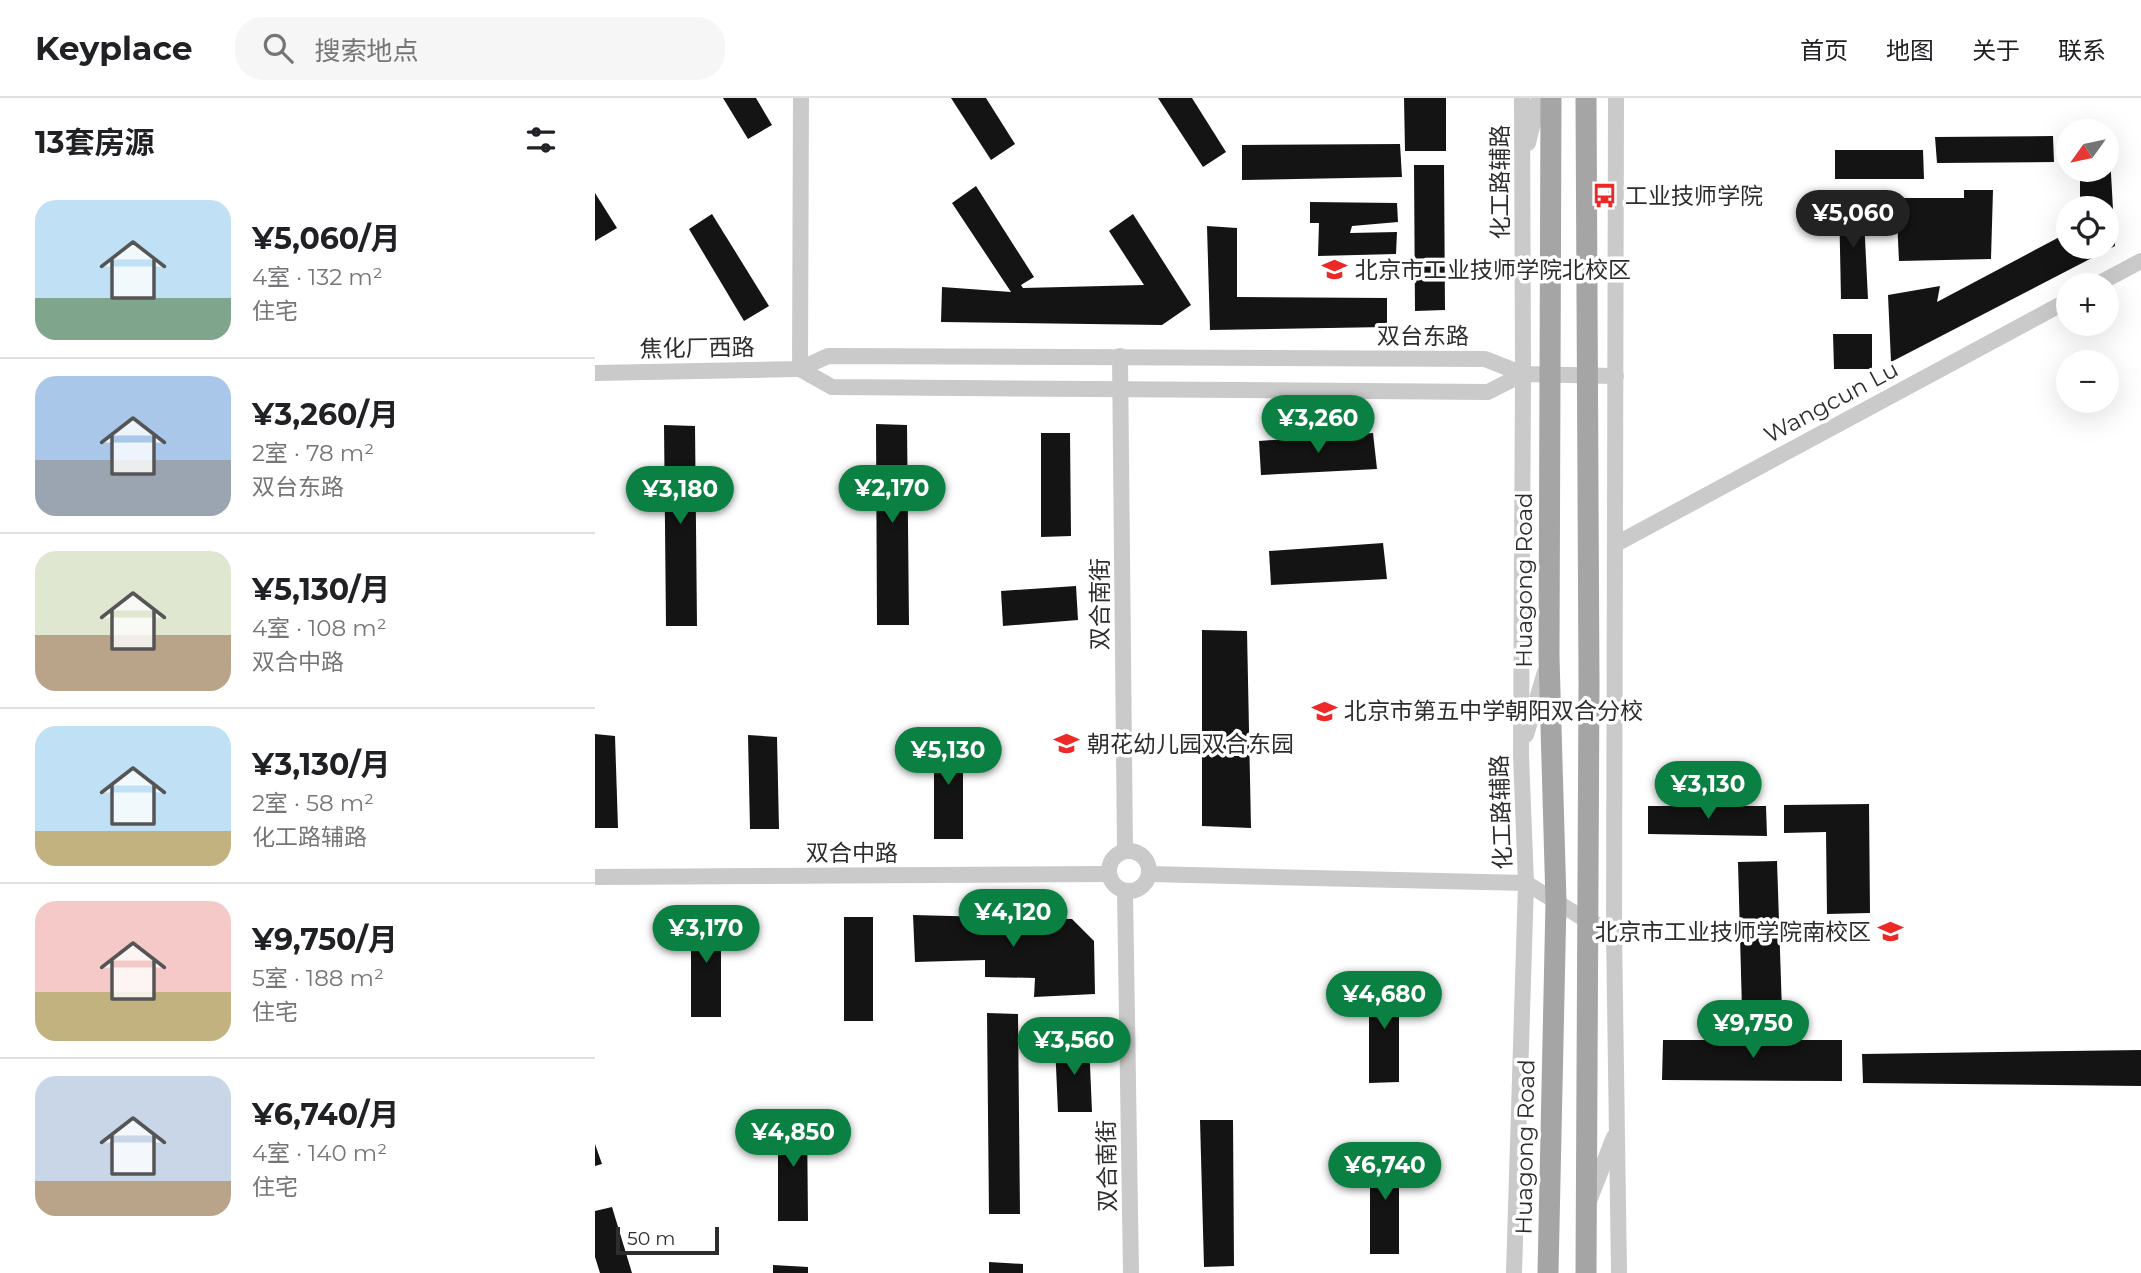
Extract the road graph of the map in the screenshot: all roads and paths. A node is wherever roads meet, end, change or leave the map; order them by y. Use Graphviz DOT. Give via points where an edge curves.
graph roads {
  1 [pos="801,98"];
  2 [pos="1522,98"];
  3 [pos="1539,98"];
  4 [pos="1551,98"];
  5 [pos="1586,98"];
  6 [pos="1616,98"];
  7 [pos="1523,166"];
  8 [pos="2141,261"];
  9 [pos="2118,273"];
  10 [pos="2056,307"];
  11 [pos="1120,356"];
  12 [pos="800,369"];
  13 [pos="595,373"];
  14 [pos="1523,374"];
  15 [pos="1552,374"];
  16 [pos="1587,376"];
  17 [pos="1616,376"];
  18 [pos="1121,389"];
  19 [pos="1616,544"];
  20 [pos="1549,657"];
  21 [pos="1521,755"];
  22 [pos="1125,851"];
  23 [pos="1109,874"];
  24 [pos="1149,874"];
  25 [pos="595,877"];
  26 [pos="1526,883"];
  27 [pos="1125,891"];
  28 [pos="1556,902"];
  29 [pos="1586,920"];
  30 [pos="1614,932"];
  31 [pos="1617,1130"];
  32 [pos="1585,1210"];
  33 [pos="1131,1273"];
  34 [pos="1514,1273"];
  35 [pos="1548,1273"];
  36 [pos="1585,1273"];
  37 [pos="1619,1273"];
  1 -- 12 [label="street"];
  2 -- 7 [label="street, 化工路辅路"];
  3 -- 7 [label="street"];
  4 -- 15 [label="main road, Huagong Road"];
  5 -- 16 [label="main road"];
  6 -- 17 [label="street"];
  7 -- 14 [label="street, 化工路辅路"];
  8 -- 9 [label="street"];
  10 -- 19 [label="street, Wangcun Lu"];
  11 -- 12 [label="street, 双台东路" via="828,356"];
  11 -- 14 [label="street, 双台东路" via="1485,359"];
  11 -- 18 [label="street, 双合南街"];
  12 -- 13 [label="street, 焦化厂西路"];
  12 -- 18 [label="street" via="832,387"];
  14 -- 15 [label="street"];
  14 -- 18 [label="street" via="1488,391"];
  14 -- 21 [label="street, 化工路辅路"];
  15 -- 16 [label="street"];
  15 -- 20 [label="main road, Huagong Road"];
  16 -- 17 [label="street"];
  16 -- 29 [label="main road"];
  17 -- 19 [label="street"];
  18 -- 22 [label="street, 双合南街"];
  19 -- 30 [label="street"];
  20 -- 21 [label="street"];
  20 -- 28 [label="main road, Huagong Road"];
  21 -- 26 [label="street, 化工路辅路"];
  22 -- 23 [label="street" via="1114,857"];
  22 -- 24 [label="street" via="1143,857"];
  23 -- 25 [label="street, 双合中路"];
  23 -- 27 [label="street" via="1114,885"];
  24 -- 26 [label="street"];
  24 -- 27 [label="street" via="1143,886"];
  26 -- 28 [label="street"];
  26 -- 34 [label="street, 化工路辅路"];
  27 -- 33 [label="street, 双合南街"];
  28 -- 29 [label="street"];
  28 -- 35 [label="main road, Huagong Road"];
  29 -- 30 [label="street"];
  29 -- 32 [label="main road"];
  30 -- 31 [label="street"];
  31 -- 32 [label="street"];
  31 -- 37 [label="street"];
  32 -- 36 [label="main road"];
}
